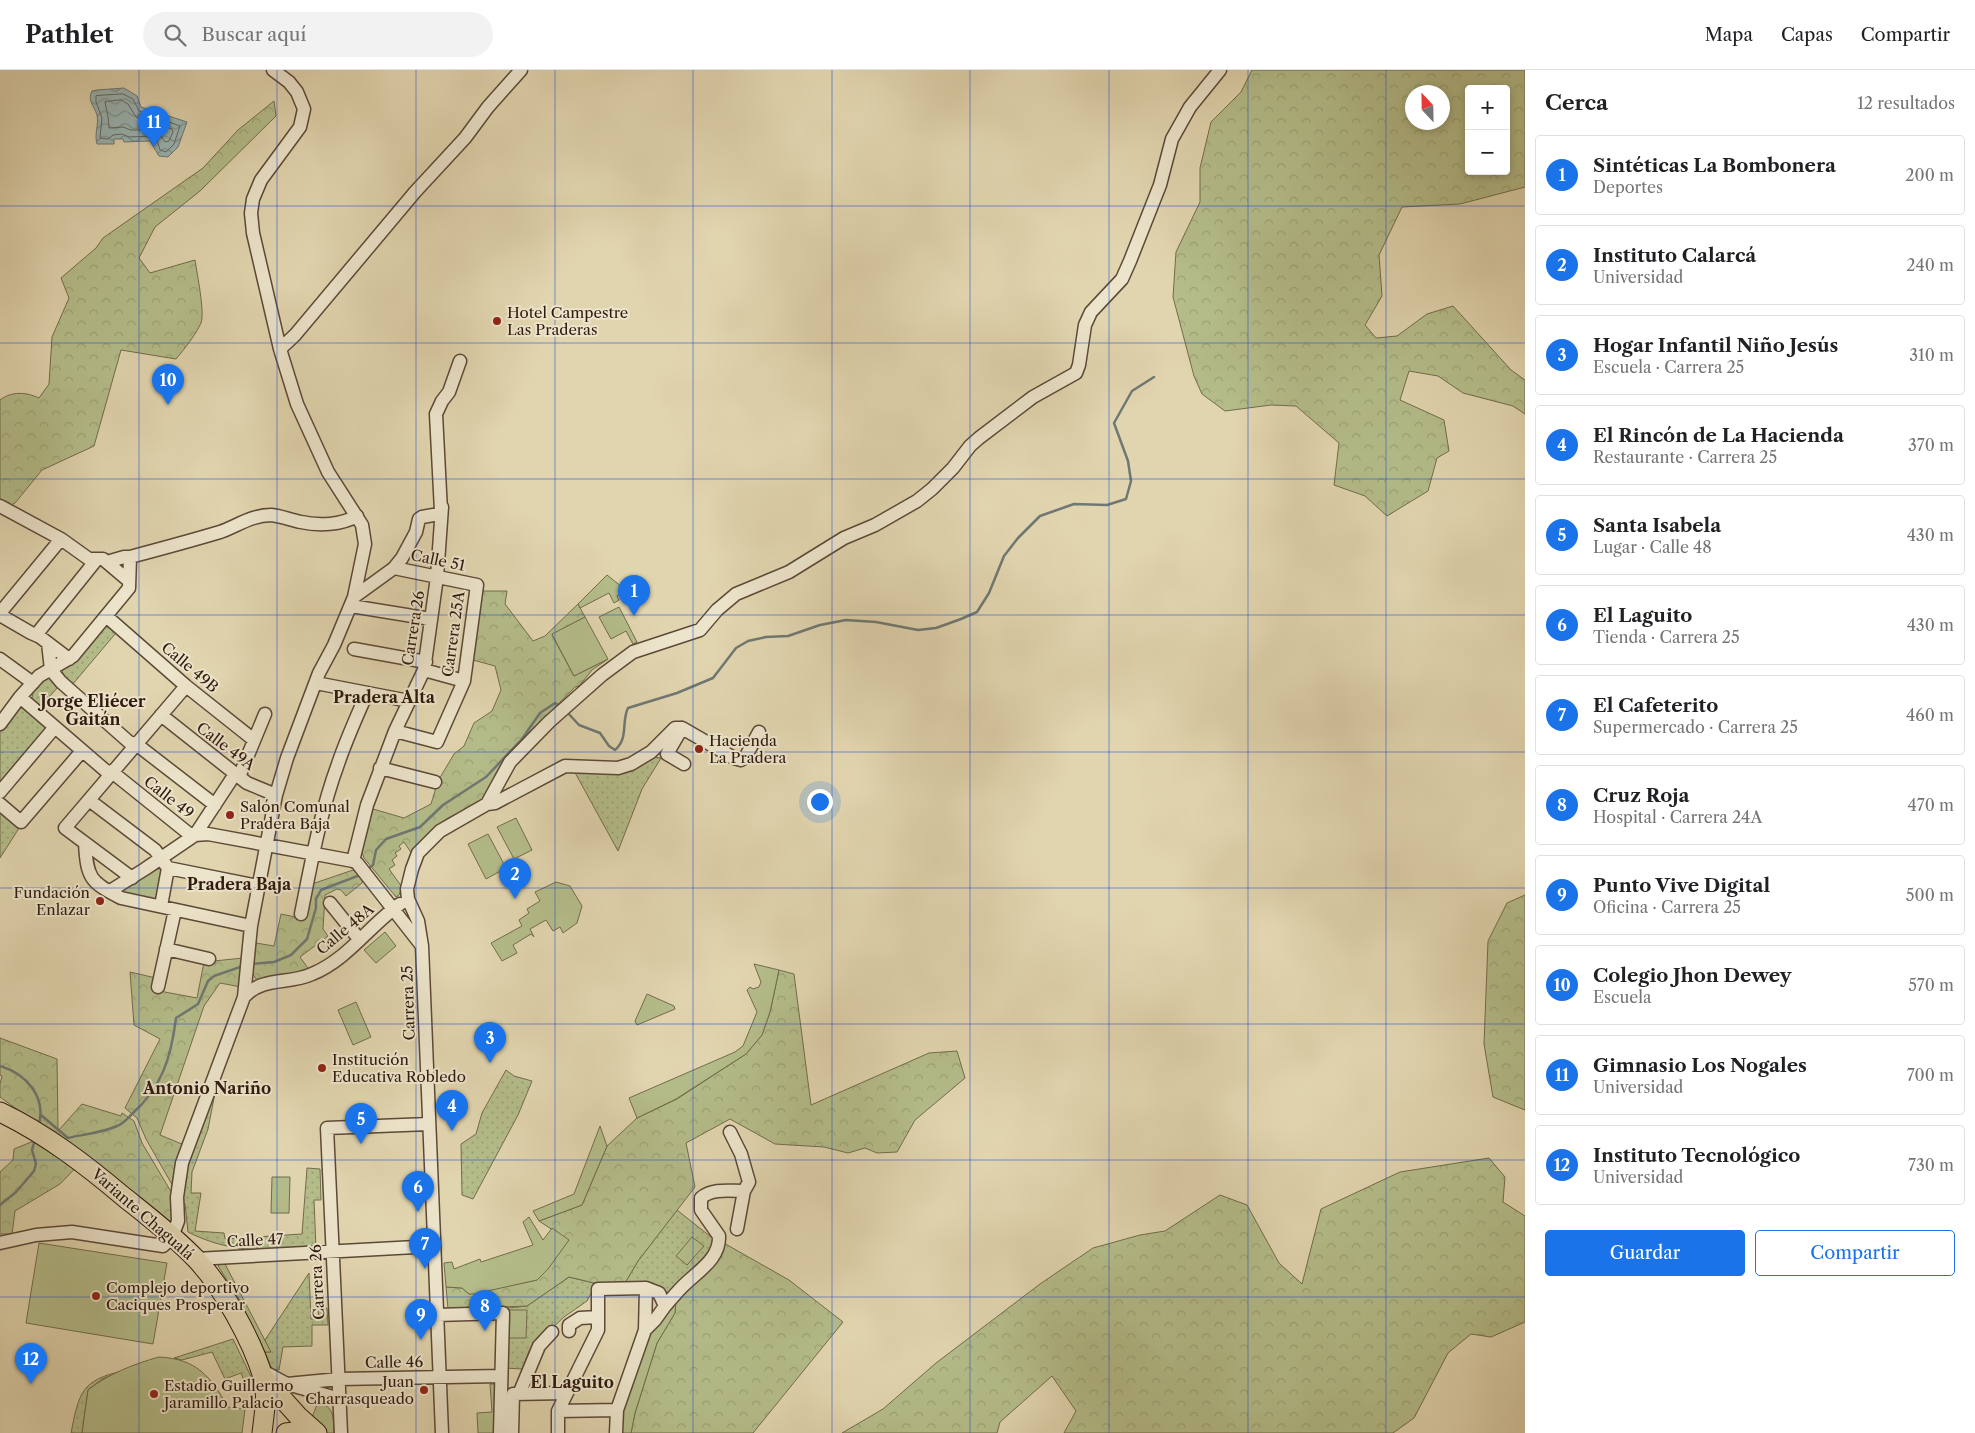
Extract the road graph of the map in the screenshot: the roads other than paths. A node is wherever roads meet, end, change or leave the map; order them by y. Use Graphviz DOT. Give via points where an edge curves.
graph roads {
  1 [pos="273,70"];
  2 [pos="521,70"];
  3 [pos="1220,70"];
  4 [pos="280,349"];
  5 [pos="460,361"];
  6 [pos="0,506"];
  7 [pos="442,507"];
  8 [pos="357,516"];
  9 [pos="61,539"];
  10 [pos="130,557"];
  11 [pos="102,560"];
  12 [pos="394,568"];
  13 [pos="437,577"];
  14 [pos="129,581"];
  15 [pos="477,585"];
  16 [pos="352,602"];
  17 [pos="0,614"];
  18 [pos="106,616"];
  19 [pos="431,620"];
  20 [pos="36,635"];
  21 [pos="48,643"];
  22 [pos="354,649"];
  23 [pos="0,659"];
  24 [pos="69,660"];
  25 [pos="425,666"];
  26 [pos="52,670"];
  27 [pos="464,682"];
  28 [pos="33,683"];
  29 [pos="316,683"];
  30 [pos="186,686"];
  31 [pos="367,693"];
  32 [pos="20,697"];
  33 [pos="409,701"];
  34 [pos="5,706"];
  35 [pos="265,714"];
  36 [pos="161,716"];
  37 [pos="0,724"];
  38 [pos="55,727"];
  39 [pos="682,728"];
  40 [pos="395,731"];
  41 [pos="759,732"];
  42 [pos="254,740"];
  43 [pos="136,744"];
  44 [pos="82,751"];
  45 [pos="684,764"];
  46 [pos="380,768"];
  47 [pos="112,772"];
  48 [pos="237,775"];
  49 [pos="435,782"];
  50 [pos="0,792"];
  51 [pos="276,796"];
  52 [pos="89,800"];
  53 [pos="0,804"];
  54 [pos="487,804"];
  55 [pos="215,805"];
  56 [pos="195,835"];
  57 [pos="85,843"];
  58 [pos="267,845"];
  59 [pos="312,854"];
  60 [pos="165,863"];
  61 [pos="357,864"];
  62 [pos="132,878"];
  63 [pos="258,886"];
  64 [pos="110,891"];
  65 [pos="408,898"];
  66 [pos="330,903"];
  67 [pos="160,906"];
  68 [pos="393,909"];
  69 [pos="175,910"];
  70 [pos="301,914"];
  71 [pos="251,926"];
  72 [pos="359,939"];
  73 [pos="422,946"];
  74 [pos="166,949"];
  75 [pos="209,958"];
  76 [pos="158,987"];
  77 [pos="244,997"];
  78 [pos="0,1112"];
  79 [pos="429,1124"];
  80 [pos="730,1132"];
  81 [pos="744,1191"];
  82 [pos="737,1229"];
  83 [pos="172,1237"];
  84 [pos="0,1243"];
  85 [pos="434,1246"];
  86 [pos="332,1253"];
  87 [pos="196,1260"];
  88 [pos="646,1288"];
  89 [pos="665,1306"];
  90 [pos="437,1315"];
  91 [pos="598,1316"];
  92 [pos="645,1330"];
  93 [pos="569,1331"];
  94 [pos="552,1332"];
  95 [pos="262,1373"];
  96 [pos="501,1376"];
  97 [pos="440,1377"];
  98 [pos="339,1379"];
  99 [pos="287,1384"];
  100 [pos="566,1393"];
  101 [pos="516,1394"];
  102 [pos="340,1399"];
  103 [pos="617,1414"];
  104 [pos="558,1415"];
  105 [pos="262,1433"];
  106 [pos="286,1433"];
  107 [pos="310,1433"];
  108 [pos="317,1433"];
  109 [pos="341,1433"];
  110 [pos="442,1433"];
  111 [pos="500,1433"];
  112 [pos="512,1433"];
  113 [pos="558,1433"];
  114 [pos="616,1433"];
  1 -- 4 [label="street" via="298,92 304,109 300,127 261,180 251,213"];
  2 -- 4 [label="street" via="466,138 415,192"];
  3 -- 54 [label="street" via="1190,107 1172,139 1160,185 1122,279 1091,312 1085,325 1076,373 1033,397 979,438 917,502 844,538 789,572 736,594 700,630 633,652 618,661 510,762"];
  4 -- 8 [label="street" via="311,436 328,472"];
  5 -- 7 [label="street, Carrera 26" via="436,414"];
  6 -- 9 [label="street"];
  7 -- 12 [label="street" via="439,514 419,519 410,544"];
  7 -- 13 [label="street, Carrera 26"];
  8 -- 10 [label="street" via="322,524 281,516 262,516"];
  8 -- 16 [label="street" via="365,544"];
  9 -- 11 [label="street" via="89,559"];
  9 -- 17 [label="street"];
  10 -- 11 [label="street"];
  10 -- 14 [label="street"];
  11 -- 14 [label="street"];
  11 -- 20 [label="street"];
  12 -- 13 [label="street, Calle 51"];
  12 -- 16 [label="street"];
  13 -- 15 [label="street, Calle 51"];
  13 -- 19 [label="street, Carrera 26"];
  14 -- 18 [label="street" via="129,588"];
  15 -- 27 [label="street, Carrera 25A"];
  16 -- 19 [label="street"];
  16 -- 29 [label="street"];
  17 -- 20 [label="street"];
  18 -- 24 [label="street"];
  18 -- 30 [label="street, Calle 49B"];
  19 -- 25 [label="street, Carrera 26"];
  20 -- 21 [label="street"];
  21 -- 24 [label="street"];
  21 -- 26 [label="street"];
  22 -- 25 [label="street"];
  23 -- 28 [label="street"];
  24 -- 26 [label="street"];
  25 -- 27 [label="street"];
  25 -- 33 [label="street, Carrera 26"];
  26 -- 28 [label="street"];
  26 -- 43 [label="street" via="61,682 129,742"];
  27 -- 40 [label="street, Carrera 25A" via="437,742"];
  28 -- 32 [label="street"];
  29 -- 31 [label="street"];
  29 -- 51 [label="street"];
  30 -- 36 [label="street"];
  30 -- 42 [label="street, Calle 49B"];
  31 -- 33 [label="street"];
  31 -- 59 [label="street" via="338,764"];
  32 -- 34 [label="street"];
  32 -- 38 [label="street, Calle 49"];
  33 -- 40 [label="street, Carrera 26"];
  34 -- 37 [label="street"];
  35 -- 42 [label="street"];
  36 -- 43 [label="street"];
  36 -- 48 [label="street, Calle 49A"];
  38 -- 44 [label="street, Calle 49"];
  38 -- 50 [label="street"];
  39 -- 41 [label="street" via="741,760"];
  39 -- 45 [label="street" via="667,754"];
  39 -- 54 [label="street" via="675,728 651,752 631,764 618,768 566,766 495,803"];
  40 -- 46 [label="street, Carrera 26"];
  42 -- 48 [label="street"];
  43 -- 47 [label="street"];
  43 -- 55 [label="street"];
  44 -- 47 [label="street, Calle 49" via="106,771"];
  44 -- 53 [label="street" via="21,822"];
  46 -- 49 [label="street"];
  46 -- 61 [label="street, Carrera 26" via="367,805"];
  47 -- 52 [label="street"];
  47 -- 56 [label="street, Calle 49" via="188,833"];
  48 -- 51 [label="street, Calle 49A"];
  48 -- 55 [label="street"];
  51 -- 58 [label="street"];
  52 -- 57 [label="street" via="65,828"];
  52 -- 60 [label="street" via="155,850"];
  54 -- 65 [label="street" via="450,824 423,847 412,869"];
  55 -- 56 [label="street"];
  56 -- 58 [label="street, Calle 49" via="208,834"];
  56 -- 60 [label="street"];
  57 -- 62 [label="street"];
  57 -- 64 [label="street" via="91,878"];
  58 -- 59 [label="street, Calle 49"];
  58 -- 63 [label="street"];
  59 -- 61 [label="street, Calle 49"];
  59 -- 70 [label="street"];
  60 -- 62 [label="street"];
  60 -- 63 [label="street"];
  60 -- 67 [label="street"];
  61 -- 68 [label="street, Carrera 25"];
  62 -- 64 [label="street"];
  63 -- 71 [label="street"];
  64 -- 67 [label="street" via="121,898"];
  65 -- 68 [label="street, Calle 48A"];
  65 -- 73 [label="street" via="418,921"];
  66 -- 72 [label="street"];
  67 -- 69 [label="street"];
  68 -- 72 [label="street, Calle 48A"];
  68 -- 73 [label="street, Carrera 25"];
  69 -- 71 [label="street"];
  69 -- 74 [label="street"];
  71 -- 77 [label="street"];
  72 -- 77 [label="street, Calle 48A" via="327,967 298,979 262,984 252,988"];
  73 -- 79 [label="street, Carrera 25"];
  74 -- 75 [label="street"];
  74 -- 76 [label="street"];
  77 -- 83 [label="street" via="182,1163 177,1197 178,1221"];
  78 -- 83 [label="highway, Variante Chagualá" via="77,1158"];
  79 -- 85 [label="street, Carrera 25"];
  79 -- 86 [label="street, Carrera 26" via="327,1128"];
  80 -- 81 [label="street" via="748,1177"];
  81 -- 82 [label="street"];
  81 -- 89 [label="street" via="712,1192 701,1198 701,1210 719,1236 717,1250 713,1258"];
  83 -- 84 [label="street" via="164,1246 72,1232"];
  83 -- 87 [label="highway, Variante Chagualá"];
  85 -- 86 [label="street, Calle 47"];
  85 -- 90 [label="street, Carrera 25"];
  86 -- 87 [label="street, Calle 47"];
  86 -- 98 [label="street, Carrera 26"];
  87 -- 95 [label="highway, Variante Chagualá" via="228,1303"];
  88 -- 89 [label="street" via="659,1293"];
  88 -- 91 [label="street" via="598,1289"];
  88 -- 92 [label="street"];
  89 -- 92 [label="street"];
  90 -- 96 [label="street" via="503,1313"];
  90 -- 97 [label="street, Carrera 25"];
  91 -- 93 [label="street" via="580,1318 569,1325"];
  91 -- 100 [label="street" via="598,1330"];
  92 -- 103 [label="street"];
  94 -- 101 [label="street" via="539,1346"];
  95 -- 99 [label="street"];
  95 -- 105 [label="highway, Variante Chagualá" via="265,1406"];
  95 -- 108 [label="highway, Variante Chagualá" via="298,1416"];
  96 -- 97 [label="street, Calle 46"];
  96 -- 111 [label="street"];
  97 -- 98 [label="street, Calle 46"];
  97 -- 110 [label="street, Carrera 25"];
  98 -- 99 [label="street, Calle 46"];
  98 -- 102 [label="street, Carrera 26"];
  99 -- 102 [label="street"];
  100 -- 101 [label="street"];
  100 -- 104 [label="street"];
  101 -- 112 [label="street"];
  102 -- 109 [label="street, Carrera 26"];
  103 -- 104 [label="street"];
  103 -- 114 [label="street"];
  104 -- 113 [label="street"];
  106 -- 107 [label="highway"];
}
